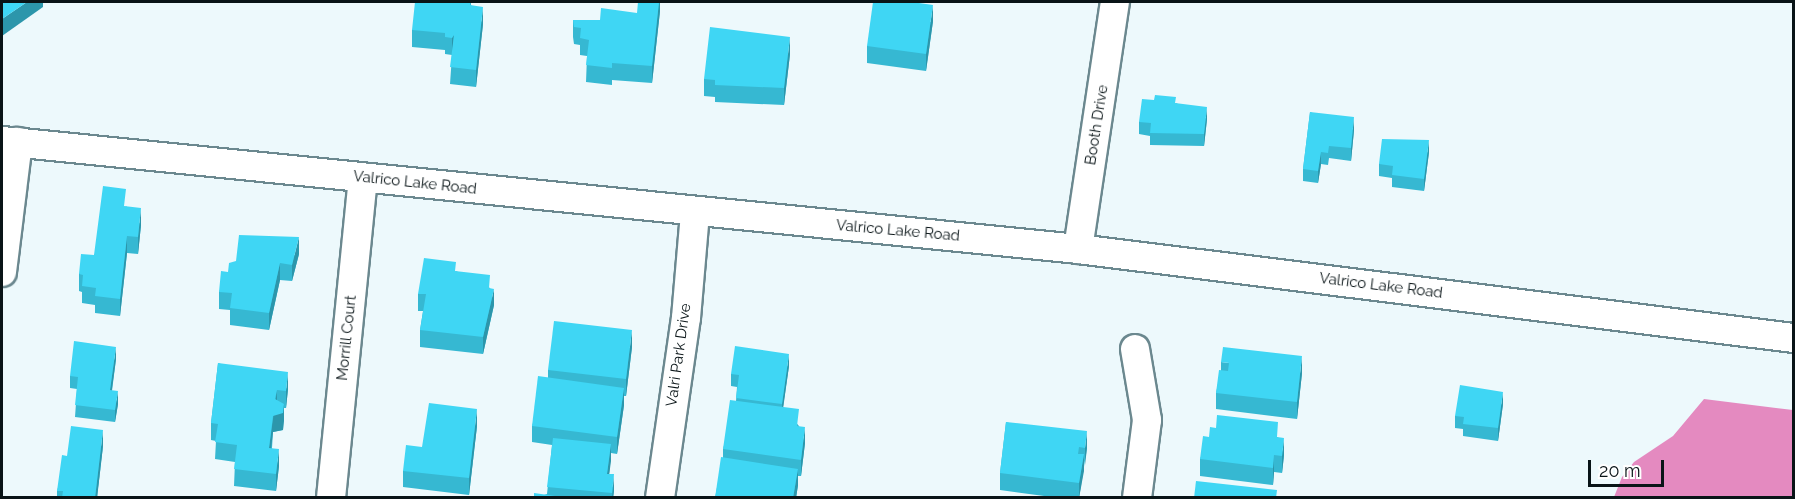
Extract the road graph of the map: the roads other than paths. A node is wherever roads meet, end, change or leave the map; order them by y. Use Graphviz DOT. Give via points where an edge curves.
graph roads {
  1 [pos="1115,2"];
  2 [pos="10,142"];
  3 [pos="363,178"];
  4 [pos="695,212"];
  5 [pos="1078,249"];
  6 [pos="2,272"];
  7 [pos="1794,338"];
  8 [pos="1135,349"];
  9 [pos="332,498"];
  10 [pos="660,498"];
  11 [pos="1137,498"];
  1 -- 5 [label="street, Booth Drive"];
  2 -- 3 [label="street, Valrico Lake Road"];
  2 -- 6 [label="street"];
  3 -- 4 [label="street, Valrico Lake Road"];
  3 -- 9 [label="street, Morrill Court"];
  4 -- 5 [label="street, Valrico Lake Road"];
  4 -- 10 [label="street, Valri Park Drive" via="686,318"];
  5 -- 7 [label="street, Valrico Lake Road"];
  8 -- 11 [label="street" via="1147,420"];
}
